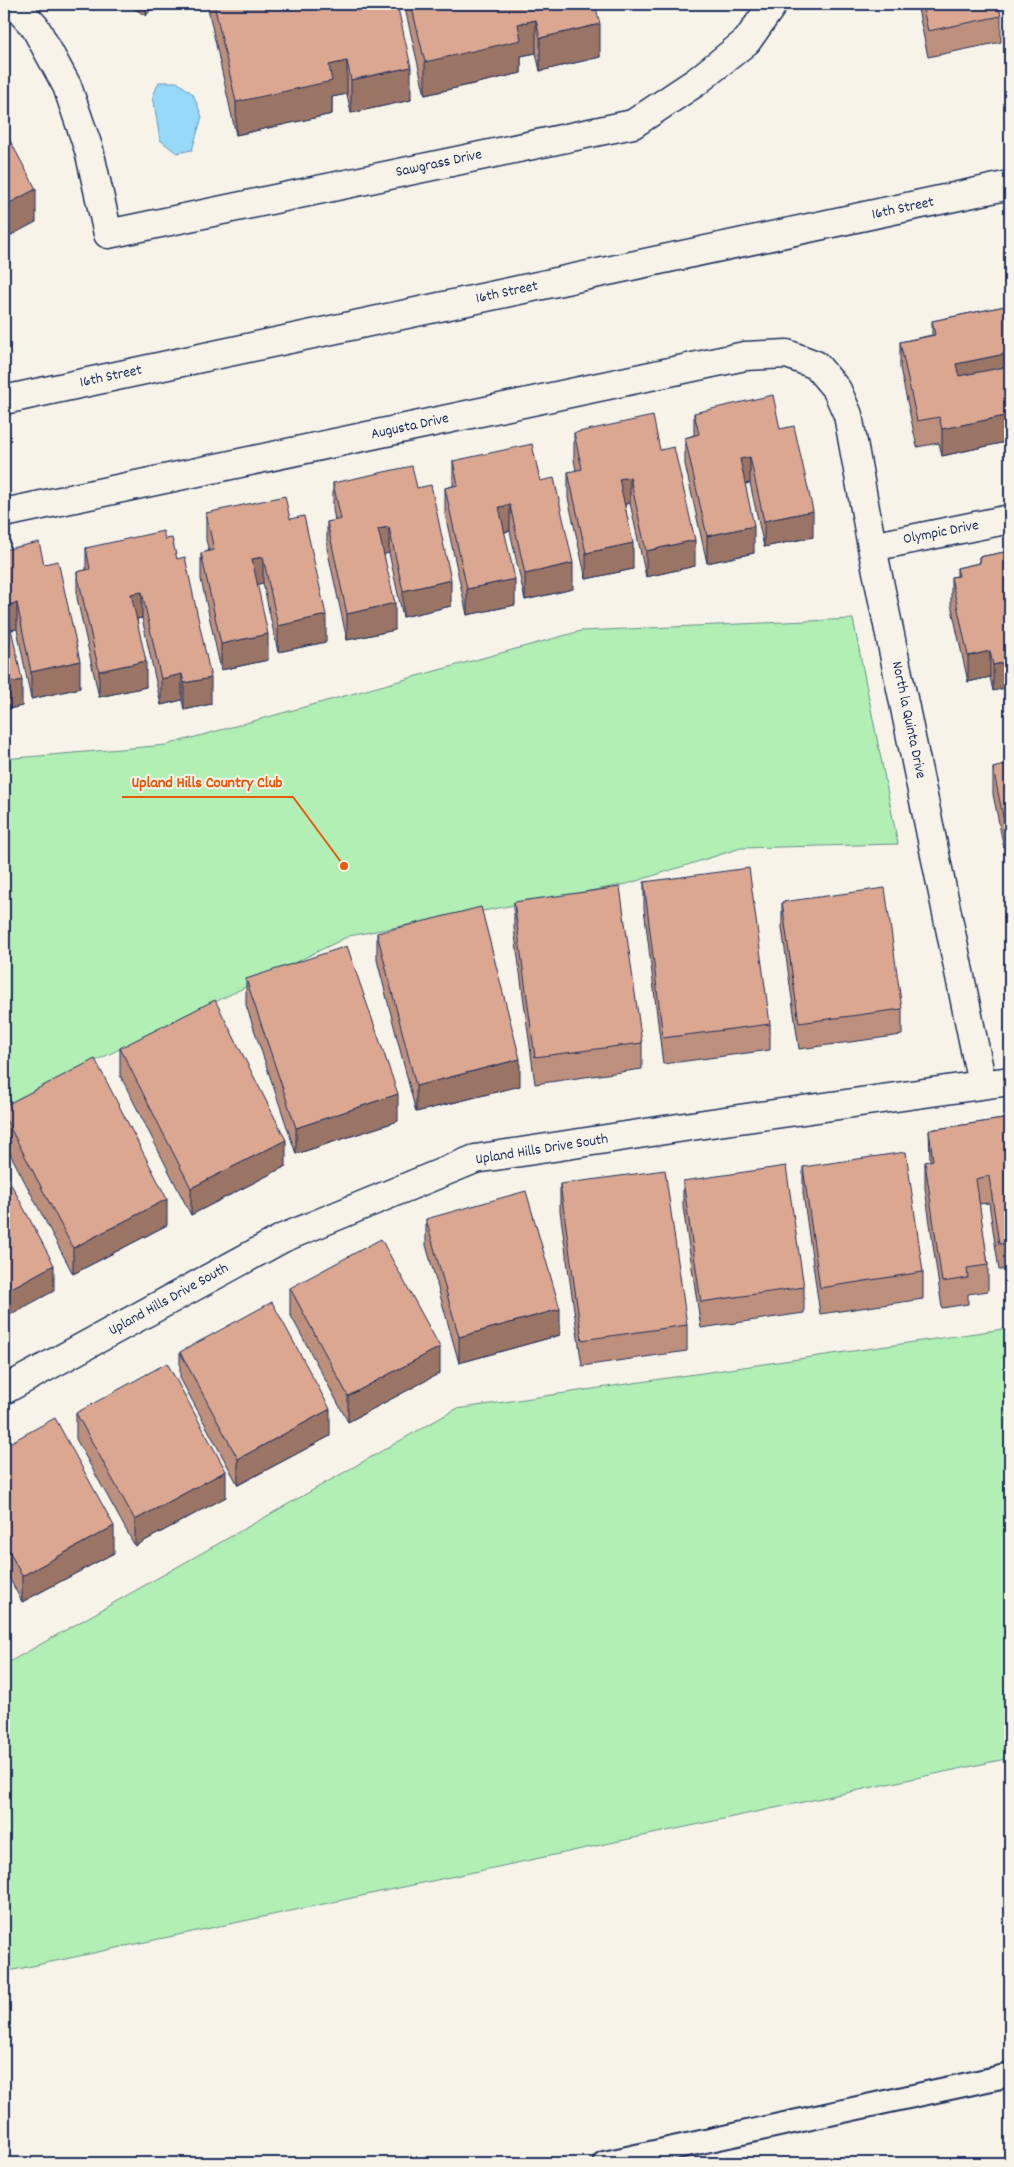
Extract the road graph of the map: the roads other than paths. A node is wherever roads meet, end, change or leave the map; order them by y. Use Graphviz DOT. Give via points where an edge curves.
graph roads {
  1 [pos="14,4"];
  2 [pos="773,4"];
  3 [pos="1010,186"];
  4 [pos="816,365"];
  5 [pos="4,400"];
  6 [pos="4,513"];
  7 [pos="1010,519"];
  8 [pos="872,547"];
  9 [pos="1010,1080"];
  10 [pos="982,1084"];
  11 [pos="4,1390"];
  12 [pos="1010,2075"];
  13 [pos="604,2163"];
  1 -- 2 [label="street, Sawgrass Drive" via="34,27 68,86 88,150 108,234 632,124 696,82 747,41"];
  3 -- 5 [label="street, 16th Street"];
  4 -- 6 [label="street, Augusta Drive" via="788,354 745,356"];
  4 -- 8 [label="street, North la Quinta Drive" via="837,390 848,415"];
  7 -- 8 [label="street, Olympic Drive"];
  8 -- 10 [label="street, North la Quinta Drive"];
  9 -- 10 [label="street, Upland Hills Drive South"];
  10 -- 11 [label="street, Upland Hills Drive South" via="475,1159 283,1238"];
  12 -- 13 [label="lane"];
}
